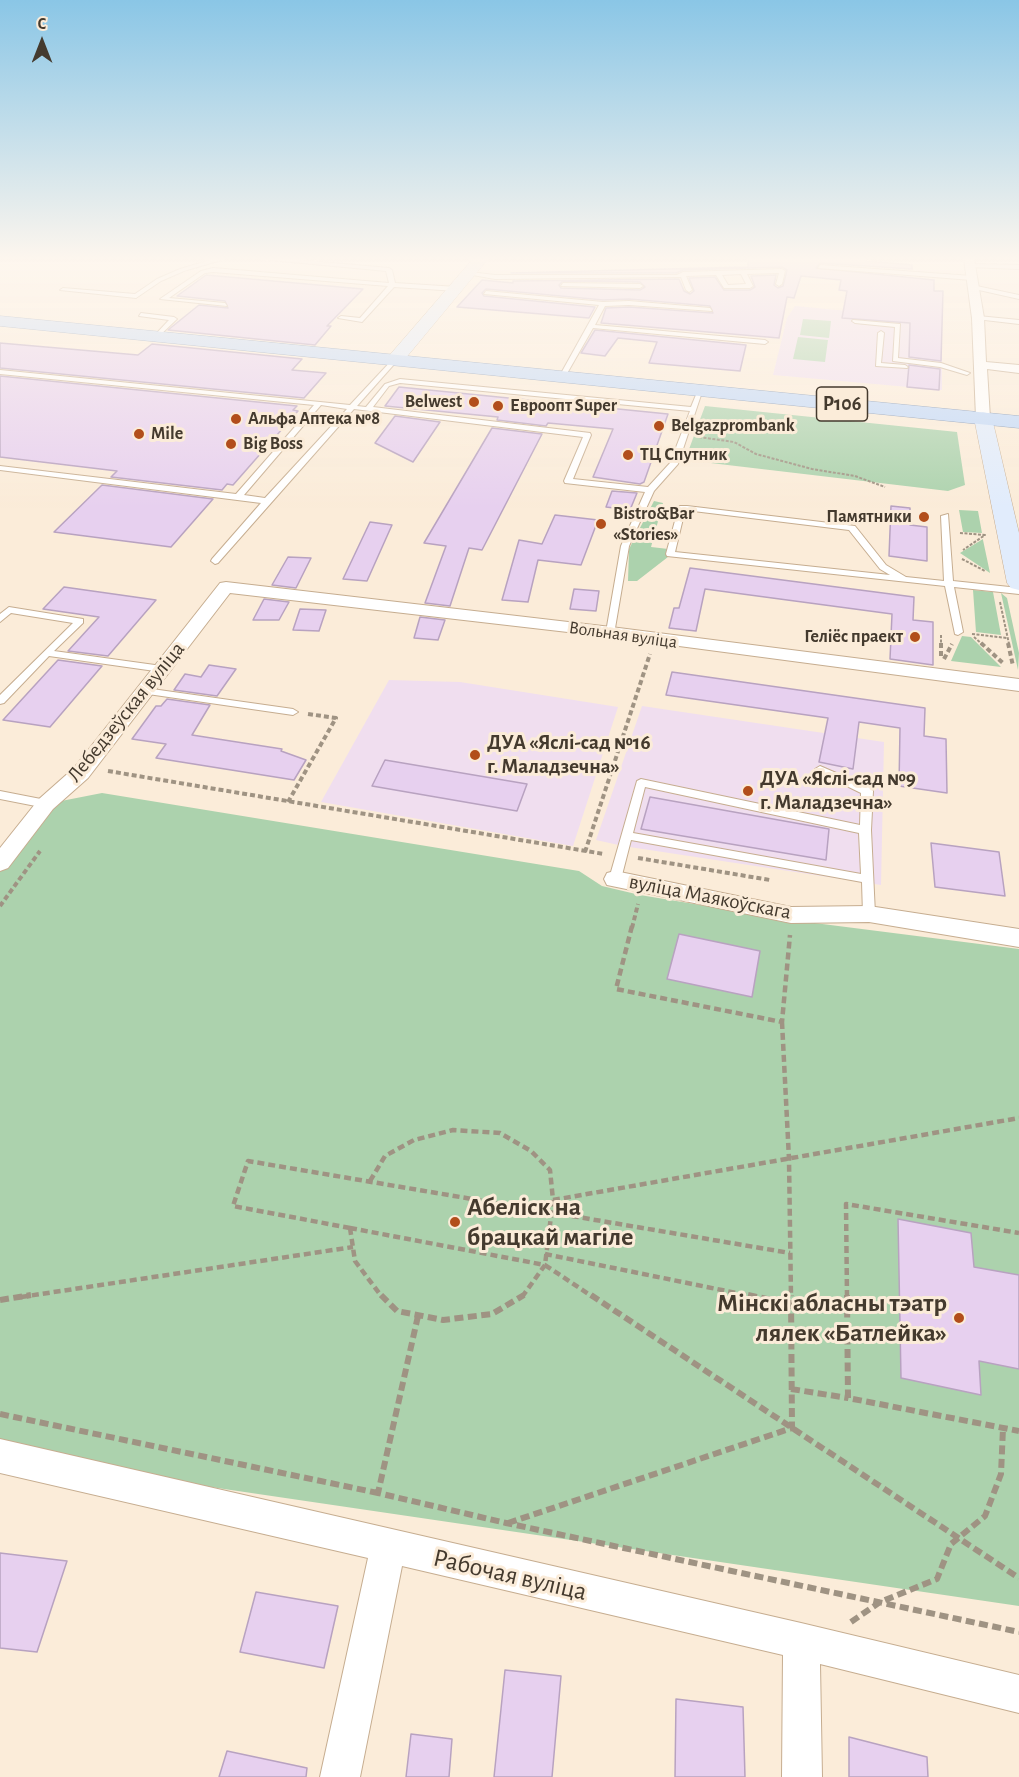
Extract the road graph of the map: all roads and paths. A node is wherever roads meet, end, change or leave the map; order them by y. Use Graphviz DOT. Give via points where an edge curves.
graph roads {
  1 [pos="207,342"];
  2 [pos="410,342"];
  3 [pos="581,342"];
  4 [pos="880,342"];
  5 [pos="896,342"];
  6 [pos="979,342"];
  7 [pos="394,360"];
  8 [pos="1019,369"];
  9 [pos="981,370"];
  10 [pos="0,372"];
  11 [pos="967,373"];
  12 [pos="562,377"];
  13 [pos="700,390"];
  14 [pos="319,403"];
  15 [pos="351,407"];
  16 [pos="368,409"];
  17 [pos="693,409"];
  18 [pos="983,418"];
  19 [pos="1019,422"];
  20 [pos="684,435"];
  21 [pos="0,468"];
  22 [pos="885,487"];
  23 [pos="650,490"];
  24 [pos="238,497"];
  25 [pos="267,501"];
  26 [pos="945,516"];
  27 [pos="946,532"];
  28 [pos="951,554"];
  29 [pos="215,561"];
  30 [pos="994,576"];
  31 [pos="904,579"];
  32 [pos="1019,583"];
  33 [pos="950,585"];
  34 [pos="226,587"];
  35 [pos="1019,591"];
  36 [pos="0,619"];
  37 [pos="611,632"];
  38 [pos="958,632"];
  39 [pos="970,633"];
  40 [pos="1007,638"];
  41 [pos="655,639"];
  42 [pos="47,653"];
  43 [pos="162,669"];
  44 [pos="1017,679"];
  45 [pos="145,691"];
  46 [pos="0,701"];
  47 [pos="293,712"];
  48 [pos="99,770"];
  49 [pos="820,770"];
  50 [pos="0,795"];
  51 [pos="288,802"];
  52 [pos="46,804"];
  53 [pos="865,830"];
  54 [pos="629,836"];
  55 [pos="585,853"];
  56 [pos="621,855"];
  57 [pos="0,863"];
  58 [pos="615,879"];
  59 [pos="866,879"];
  60 [pos="774,881"];
  61 [pos="640,894"];
  62 [pos="869,914"];
  63 [pos="790,931"];
  64 [pos="1019,938"];
  65 [pos="782,1023"];
  66 [pos="1019,1118"];
  67 [pos="789,1159"];
  68 [pos="370,1181"];
  69 [pos="553,1200"];
  70 [pos="552,1212"];
  71 [pos="350,1228"];
  72 [pos="1019,1233"];
  73 [pos="353,1247"];
  74 [pos="790,1253"];
  75 [pos="545,1254"];
  76 [pos="545,1265"];
  77 [pos="0,1300"];
  78 [pos="790,1304"];
  79 [pos="418,1316"];
  80 [pos="791,1389"];
  81 [pos="848,1398"];
  82 [pos="0,1414"];
  83 [pos="792,1428"];
  84 [pos="1003,1428"];
  85 [pos="1019,1431"];
  86 [pos="0,1456"];
  87 [pos="378,1493"];
  88 [pos="506,1523"];
  89 [pos="958,1538"];
  90 [pos="388,1547"];
  91 [pos="1019,1578"];
  92 [pos="880,1602"];
  93 [pos="1019,1632"];
  94 [pos="809,1644"];
  95 [pos="1019,1694"];
  96 [pos="340,1777"];
  97 [pos="802,1777"];
  1 -- 7 [label="main road, Р106"];
  2 -- 7 [label="main road"];
  3 -- 12 [label="lane"];
  4 -- 11 [label="lane" via="878,365"];
  5 -- 11 [label="lane" via="894,360 941,365"];
  6 -- 9 [label="street"];
  7 -- 12 [label="main road, Р106"];
  7 -- 15 [label="lane"];
  8 -- 9 [label="street"];
  9 -- 11 [label="lane"];
  9 -- 18 [label="street"];
  10 -- 14 [label="lane"];
  12 -- 13 [label="main road, Р106"];
  13 -- 17 [label="lane"];
  13 -- 18 [label="main road, Р106"];
  14 -- 15 [label="lane"];
  14 -- 24 [label="lane"];
  15 -- 16 [label="lane"];
  15 -- 25 [label="lane"];
  16 -- 17 [label="lane" via="389,383 408,381"];
  16 -- 23 [label="lane" via="587,435 568,481"];
  17 -- 20 [label="lane"];
  18 -- 19 [label="main road, Р106"];
  18 -- 32 [label="main road"];
  20 -- 22 [label="path" via="734,441 756,454 855,476"];
  20 -- 23 [label="lane" via="674,464"];
  21 -- 24 [label="lane"];
  23 -- 37 [label="lane" via="625,546"];
  24 -- 25 [label="lane"];
  25 -- 29 [label="lane"];
  26 -- 27 [label="lane"];
  27 -- 28 [label="lane"];
  27 -- 28 [label="path" via="985,536"];
  28 -- 30 [label="path"];
  28 -- 33 [label="lane"];
  31 -- 31 [label="lane" via="884,567 852,528 687,508 682,508 670,554"];
  31 -- 33 [label="lane"];
  33 -- 35 [label="lane"];
  33 -- 38 [label="lane"];
  34 -- 37 [label="street, Вольная вуліца"];
  34 -- 43 [label="street, Лебедзеўская вуліца"];
  36 -- 42 [label="lane" via="9,610 80,621"];
  37 -- 41 [label="street, Вольная вуліца"];
  38 -- 38 [label="path" via="950,648 942,664 941,630"];
  38 -- 39 [label="path"];
  39 -- 40 [label="path"];
  39 -- 44 [label="path"];
  41 -- 44 [label="street, Вольная вуліца"];
  41 -- 55 [label="path"];
  42 -- 43 [label="lane"];
  42 -- 46 [label="lane"];
  43 -- 45 [label="street, Лебедзеўская вуліца"];
  45 -- 47 [label="lane"];
  45 -- 52 [label="street, Лебедзеўская вуліца" via="81,773"];
  47 -- 51 [label="path" via="336,718"];
  48 -- 51 [label="path"];
  49 -- 53 [label="lane" via="867,791"];
  50 -- 52 [label="lane"];
  51 -- 55 [label="path"];
  52 -- 57 [label="street, Лебедзеўская вуліца"];
  53 -- 54 [label="lane" via="641,783"];
  53 -- 59 [label="lane"];
  54 -- 56 [label="lane"];
  54 -- 59 [label="lane"];
  55 -- 56 [label="path"];
  56 -- 58 [label="lane"];
  56 -- 60 [label="path"];
  58 -- 62 [label="street, вуліца Маякоўскага" via="791,915"];
  59 -- 62 [label="lane"];
  61 -- 65 [label="path" via="616,988"];
  62 -- 64 [label="street, вуліца Маякоўскага"];
  63 -- 65 [label="path"];
  65 -- 67 [label="path"];
  66 -- 67 [label="path"];
  67 -- 69 [label="path"];
  67 -- 74 [label="path"];
  68 -- 69 [label="path" via="385,1156 414,1140 453,1130 500,1133 531,1151 550,1170"];
  68 -- 70 [label="path"];
  68 -- 71 [label="path" via="248,1161 233,1206"];
  69 -- 70 [label="path"];
  70 -- 74 [label="path"];
  70 -- 75 [label="path"];
  71 -- 73 [label="path"];
  71 -- 76 [label="path"];
  72 -- 81 [label="path" via="846,1204"];
  73 -- 77 [label="path"];
  73 -- 79 [label="path" via="355,1261 376,1291 397,1311"];
  74 -- 78 [label="path"];
  75 -- 76 [label="path"];
  75 -- 78 [label="path"];
  76 -- 79 [label="path" via="525,1295 492,1314 443,1320"];
  76 -- 83 [label="path"];
  78 -- 80 [label="path"];
  79 -- 87 [label="path"];
  80 -- 81 [label="path"];
  80 -- 83 [label="path"];
  81 -- 84 [label="path"];
  82 -- 87 [label="path"];
  83 -- 88 [label="path"];
  83 -- 89 [label="path"];
  84 -- 85 [label="path"];
  84 -- 89 [label="path" via="1001,1474 985,1516"];
  86 -- 90 [label="street, Рабочая вуліца"];
  87 -- 88 [label="path"];
  88 -- 92 [label="path"];
  89 -- 91 [label="path"];
  89 -- 92 [label="path" via="951,1544 937,1579"];
  90 -- 94 [label="street, Рабочая вуліца"];
  90 -- 96 [label="street"];
  92 -- 93 [label="path"];
  92 -- 94 [label="path"];
  94 -- 95 [label="street, Рабочая вуліца"];
  94 -- 97 [label="street"];
}
